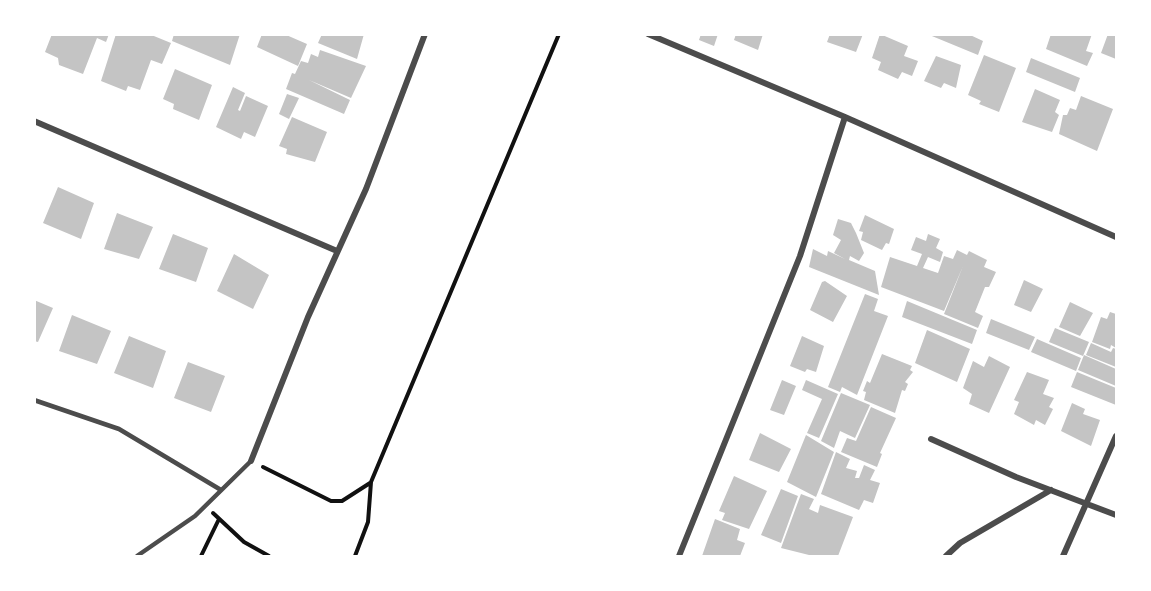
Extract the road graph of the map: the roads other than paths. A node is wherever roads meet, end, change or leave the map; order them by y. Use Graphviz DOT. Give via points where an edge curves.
graph roads {
  1 [pos="425,34"];
  2 [pos="648,34"];
  3 [pos="845,117"];
  4 [pos="34,121"];
  5 [pos="1116,237"];
  6 [pos="337,251"];
  7 [pos="34,400"];
  8 [pos="1116,436"];
  9 [pos="931,439"];
  10 [pos="251,461"];
  11 [pos="221,490"];
  12 [pos="1051,490"];
  13 [pos="1086,502"];
  14 [pos="1116,514"];
  15 [pos="137,556"];
  16 [pos="679,556"];
  17 [pos="946,556"];
  18 [pos="1063,556"];
  1 -- 6 [label="street" via="366,189"];
  2 -- 3 [label="street"];
  3 -- 5 [label="street"];
  3 -- 16 [label="street" via="800,256"];
  4 -- 6 [label="street"];
  6 -- 10 [label="street"];
  7 -- 11 [label="lane" via="119,429"];
  8 -- 13 [label="street"];
  9 -- 12 [label="street"];
  10 -- 11 [label="lane"];
  11 -- 15 [label="lane"];
  12 -- 13 [label="street"];
  12 -- 17 [label="street" via="960,543"];
  13 -- 14 [label="street"];
  13 -- 18 [label="street"];
}
